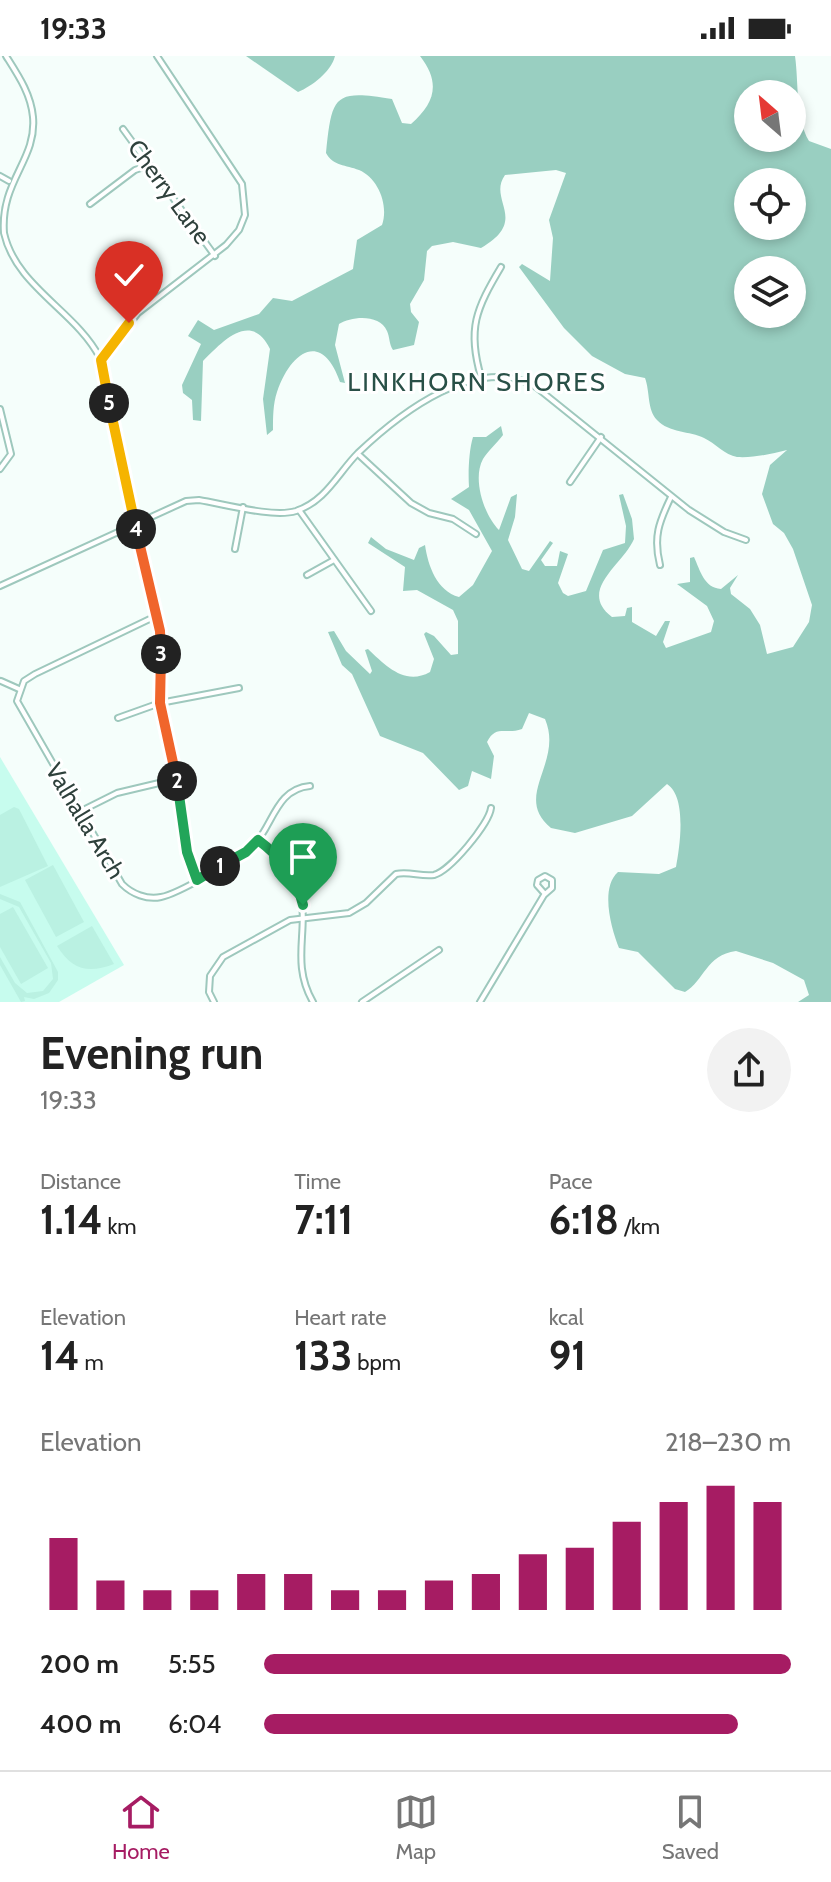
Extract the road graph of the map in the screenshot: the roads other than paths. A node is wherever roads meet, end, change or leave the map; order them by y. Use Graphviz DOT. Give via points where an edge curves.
graph roads {
  1 [pos="6,56"];
  2 [pos="157,56"];
  3 [pos="123,129"];
  4 [pos="150,165"];
  5 [pos="0,176"];
  6 [pos="9,181"];
  7 [pos="90,204"];
  8 [pos="215,256"];
  9 [pos="501,267"];
  10 [pos="101,360"];
  11 [pos="481,377"];
  12 [pos="0,409"];
  13 [pos="601,437"];
  14 [pos="358,454"];
  15 [pos="0,469"];
  16 [pos="570,482"];
  17 [pos="671,497"];
  18 [pos="243,507"];
  19 [pos="299,510"];
  20 [pos="134,523"];
  21 [pos="476,534"];
  22 [pos="746,540"];
  23 [pos="235,549"];
  24 [pos="334,560"];
  25 [pos="660,565"];
  26 [pos="307,575"];
  27 [pos="0,586"];
  28 [pos="371,611"];
  29 [pos="156,616"];
  30 [pos="1,681"];
  31 [pos="239,688"];
  32 [pos="19,689"];
  33 [pos="160,703"];
  34 [pos="118,718"];
  35 [pos="176,779"];
  36 [pos="310,786"];
  37 [pos="491,808"];
  38 [pos="79,812"];
  39 [pos="258,840"];
  40 [pos="197,880"];
  41 [pos="545,894"];
  42 [pos="305,918"];
  43 [pos="439,950"];
  44 [pos="214,1002"];
  45 [pos="313,1002"];
  46 [pos="362,1002"];
  47 [pos="480,1002"];
  1 -- 6 [label="street" via="28,95 33,120 30,142"];
  2 -- 8 [label="street" via="243,187 246,208 241,225"];
  3 -- 4 [label="street, Cherry Lane"];
  4 -- 7 [label="street"];
  4 -- 8 [label="street, Cherry Lane"];
  5 -- 6 [label="street"];
  6 -- 10 [label="street" via="2,221 13,257"];
  8 -- 10 [label="street" via="144,307"];
  9 -- 11 [label="street" via="474,321"];
  10 -- 20 [label="street"];
  11 -- 13 [label="street" via="500,375 530,383"];
  11 -- 14 [label="street" via="431,399"];
  12 -- 15 [label="street" via="11,454"];
  13 -- 16 [label="street"];
  13 -- 17 [label="street"];
  14 -- 19 [label="street" via="327,491"];
  14 -- 21 [label="street" via="411,503"];
  17 -- 22 [label="street" via="713,526"];
  17 -- 25 [label="street" via="656,529"];
  18 -- 19 [label="street"];
  18 -- 20 [label="street" via="192,500"];
  18 -- 23 [label="street"];
  19 -- 24 [label="street"];
  20 -- 27 [label="street"];
  20 -- 29 [label="street"];
  24 -- 26 [label="street"];
  24 -- 28 [label="street"];
  29 -- 32 [label="street" via="35,674"];
  29 -- 33 [label="street"];
  30 -- 32 [label="street"];
  31 -- 33 [label="street"];
  32 -- 38 [label="street, Valhalla Arch" via="20,711"];
  33 -- 34 [label="street"];
  33 -- 35 [label="street"];
  35 -- 38 [label="street" via="117,793"];
  35 -- 40 [label="street" via="187,852"];
  36 -- 39 [label="street, Valhalla Arch" via="298,788 277,806"];
  37 -- 42 [label="street" via="442,872 400,873 349,913"];
  38 -- 40 [label="street, Valhalla Arch" via="128,890 160,898"];
  39 -- 40 [label="street, Valhalla Arch"];
  39 -- 42 [label="street" via="287,866 300,890"];
  41 -- 41 [label="street" via="537,882 543,876 552,879 553,886"];
  41 -- 47 [label="street"];
  42 -- 44 [label="street" via="275,926 218,960 209,982"];
  42 -- 45 [label="street" via="303,970"];
  43 -- 46 [label="street"];
}
